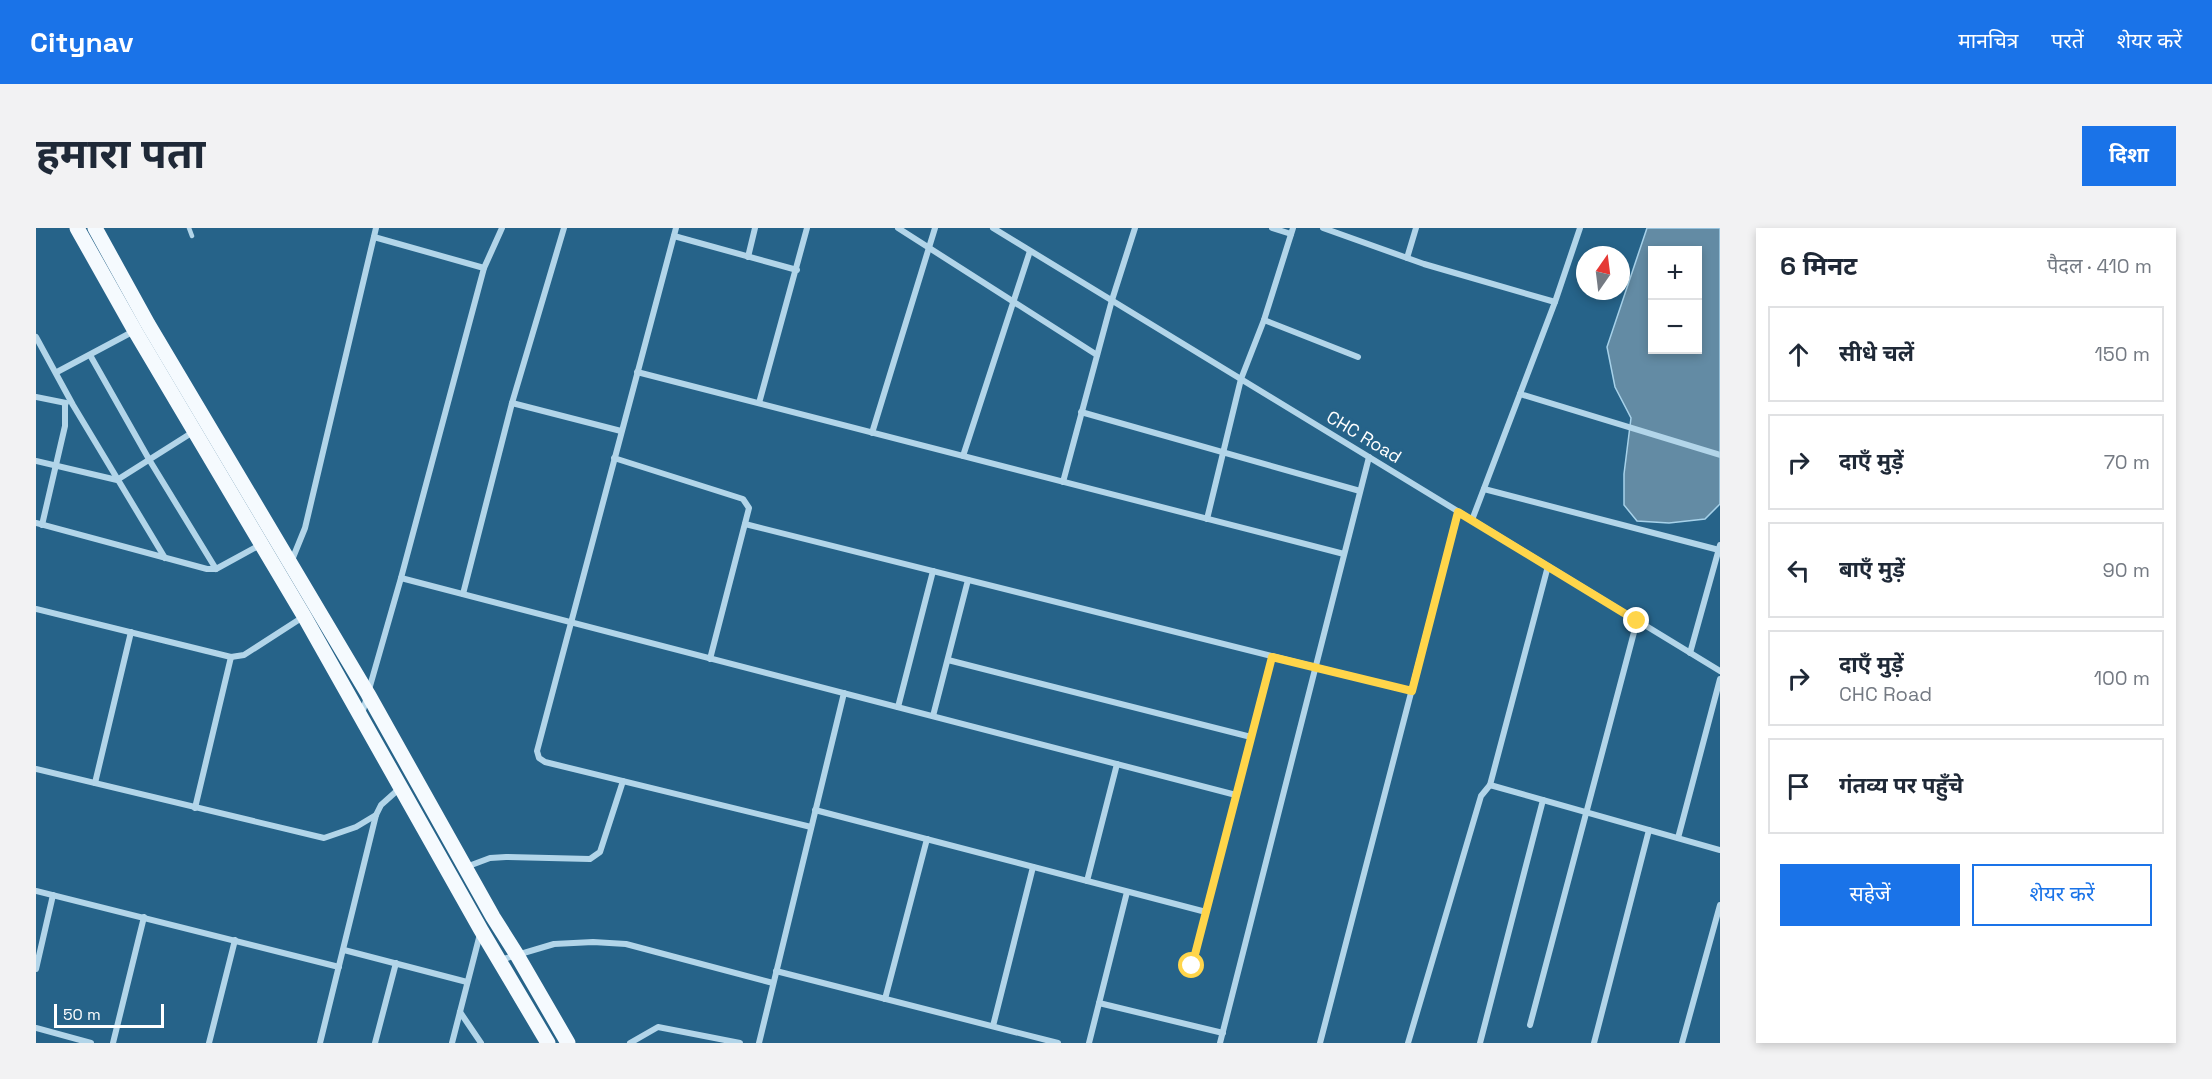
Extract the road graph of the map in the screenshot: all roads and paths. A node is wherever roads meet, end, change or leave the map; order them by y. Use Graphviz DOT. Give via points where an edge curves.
graph roads {
  1 [pos="77,228"];
  2 [pos="94,228"];
  3 [pos="189,228"];
  4 [pos="376,228"];
  5 [pos="502,228"];
  6 [pos="564,228"];
  7 [pos="676,228"];
  8 [pos="755,228"];
  9 [pos="807,228"];
  10 [pos="898,228"];
  11 [pos="935,228"];
  12 [pos="993,228"];
  13 [pos="1135,228"];
  14 [pos="1272,228"];
  15 [pos="1323,228"];
  16 [pos="1416,228"];
  17 [pos="1580,228"];
  18 [pos="1292,231"];
  19 [pos="192,236"];
  20 [pos="674,236"];
  21 [pos="374,237"];
  22 [pos="929,248"];
  23 [pos="1029,251"];
  24 [pos="748,257"];
  25 [pos="1407,258"];
  26 [pos="484,268"];
  27 [pos="797,270"];
  28 [pos="1112,300"];
  29 [pos="1013,302"];
  30 [pos="1555,302"];
  31 [pos="1264,320"];
  32 [pos="135,331"];
  33 [pos="36,337"];
  34 [pos="90,355"];
  35 [pos="1097,355"];
  36 [pos="1358,357"];
  37 [pos="57,372"];
  38 [pos="637,372"];
  39 [pos="1241,380"];
  40 [pos="1520,394"];
  41 [pos="36,397"];
  42 [pos="65,403"];
  43 [pos="512,403"];
  44 [pos="759,403"];
  45 [pos="73,405"];
  46 [pos="1081,412"];
  47 [pos="201,428"];
  48 [pos="621,431"];
  49 [pos="872,433"];
  50 [pos="1223,452"];
  51 [pos="1720,455"];
  52 [pos="963,456"];
  53 [pos="1369,457"];
  54 [pos="614,458"];
  55 [pos="36,461"];
  56 [pos="150,461"];
  57 [pos="55,466"];
  58 [pos="117,480"];
  59 [pos="1063,482"];
  60 [pos="1484,489"];
  61 [pos="1360,491"];
  62 [pos="1458,512"];
  63 [pos="1207,519"];
  64 [pos="1472,520"];
  65 [pos="39,524"];
  66 [pos="744,524"];
  67 [pos="262,543"];
  68 [pos="1719,548"];
  69 [pos="1344,554"];
  70 [pos="165,558"];
  71 [pos="290,563"];
  72 [pos="1548,566"];
  73 [pos="216,569"];
  74 [pos="933,571"];
  75 [pos="401,578"];
  76 [pos="968,580"];
  77 [pos="463,594"];
  78 [pos="36,610"];
  79 [pos="304,616"];
  80 [pos="1637,621"];
  81 [pos="570,622"];
  82 [pos="131,632"];
  83 [pos="1690,653"];
  84 [pos="231,657"];
  85 [pos="1272,657"];
  86 [pos="710,658"];
  87 [pos="948,660"];
  88 [pos="1315,668"];
  89 [pos="1720,671"];
  90 [pos="1720,679"];
  91 [pos="1412,691"];
  92 [pos="844,693"];
  93 [pos="368,694"];
  94 [pos="898,707"];
  95 [pos="933,716"];
  96 [pos="361,718"];
  97 [pos="1251,737"];
  98 [pos="1117,764"];
  99 [pos="36,769"];
  100 [pos="623,781"];
  101 [pos="95,783"];
  102 [pos="1490,785"];
  103 [pos="400,788"];
  104 [pos="1236,795"];
  105 [pos="1543,800"];
  106 [pos="195,808"];
  107 [pos="815,810"];
  108 [pos="1585,812"];
  109 [pos="376,815"];
  110 [pos="811,827"];
  111 [pos="1649,830"];
  112 [pos="1678,838"];
  113 [pos="927,839"];
  114 [pos="1720,850"];
  115 [pos="464,867"];
  116 [pos="1034,867"];
  117 [pos="1088,881"];
  118 [pos="36,891"];
  119 [pos="1127,892"];
  120 [pos="53,895"];
  121 [pos="1720,905"];
  122 [pos="1206,912"];
  123 [pos="144,917"];
  124 [pos="481,930"];
  125 [pos="235,940"];
  126 [pos="344,950"];
  127 [pos="518,955"];
  128 [pos="499,960"];
  129 [pos="396,963"];
  130 [pos="1192,966"];
  131 [pos="339,967"];
  132 [pos="36,969"];
  133 [pos="776,971"];
  134 [pos="467,982"];
  135 [pos="773,983"];
  136 [pos="885,999"];
  137 [pos="1099,1003"];
  138 [pos="460,1012"];
  139 [pos="1530,1025"];
  140 [pos="993,1026"];
  141 [pos="36,1028"];
  142 [pos="1223,1033"];
  143 [pos="91,1043"];
  144 [pos="113,1043"];
  145 [pos="209,1043"];
  146 [pos="320,1043"];
  147 [pos="375,1043"];
  148 [pos="452,1043"];
  149 [pos="481,1043"];
  150 [pos="548,1043"];
  151 [pos="568,1043"];
  152 [pos="630,1043"];
  153 [pos="740,1043"];
  154 [pos="759,1043"];
  155 [pos="1058,1043"];
  156 [pos="1089,1043"];
  157 [pos="1220,1043"];
  158 [pos="1320,1043"];
  159 [pos="1408,1043"];
  160 [pos="1479,1043"];
  161 [pos="1594,1043"];
  162 [pos="1683,1043"];
  1 -- 32 [label="main road"];
  2 -- 47 [label="main road"];
  3 -- 19 [label="lane"];
  4 -- 21 [label="street"];
  5 -- 26 [label="street"];
  6 -- 43 [label="street"];
  7 -- 20 [label="street"];
  8 -- 24 [label="street"];
  9 -- 27 [label="street"];
  10 -- 22 [label="street"];
  11 -- 22 [label="street"];
  12 -- 23 [label="street, CHC Road"];
  13 -- 28 [label="street"];
  14 -- 18 [label="street"];
  15 -- 25 [label="street"];
  16 -- 25 [label="street"];
  17 -- 30 [label="street"];
  18 -- 31 [label="street"];
  20 -- 24 [label="street"];
  20 -- 38 [label="street"];
  21 -- 26 [label="street"];
  21 -- 71 [label="street" via="305,528"];
  22 -- 29 [label="street"];
  22 -- 49 [label="street"];
  23 -- 28 [label="street, CHC Road"];
  23 -- 29 [label="street"];
  24 -- 27 [label="street"];
  25 -- 30 [label="street"];
  26 -- 75 [label="street"];
  27 -- 44 [label="street"];
  28 -- 35 [label="street"];
  28 -- 39 [label="street, CHC Road"];
  29 -- 35 [label="street"];
  29 -- 52 [label="street"];
  30 -- 40 [label="street"];
  31 -- 36 [label="street"];
  31 -- 39 [label="street"];
  32 -- 34 [label="street"];
  32 -- 47 [label="main road"];
  33 -- 37 [label="street"];
  34 -- 37 [label="street"];
  34 -- 56 [label="street"];
  35 -- 46 [label="street"];
  37 -- 45 [label="street"];
  38 -- 44 [label="street"];
  38 -- 48 [label="street"];
  39 -- 50 [label="street"];
  39 -- 53 [label="street, CHC Road"];
  40 -- 51 [label="street"];
  40 -- 60 [label="street"];
  41 -- 42 [label="street"];
  42 -- 45 [label="street"];
  42 -- 57 [label="street" via="65,426"];
  43 -- 48 [label="street"];
  43 -- 77 [label="street"];
  44 -- 49 [label="street"];
  45 -- 58 [label="street"];
  46 -- 50 [label="street"];
  46 -- 59 [label="street"];
  47 -- 56 [label="street"];
  47 -- 67 [label="main road"];
  47 -- 71 [label="main road"];
  48 -- 54 [label="street"];
  49 -- 52 [label="street"];
  50 -- 61 [label="street"];
  50 -- 63 [label="street"];
  52 -- 59 [label="street"];
  53 -- 61 [label="street"];
  53 -- 62 [label="street, CHC Road"];
  54 -- 66 [label="street" via="743,499 749,508"];
  54 -- 81 [label="street"];
  55 -- 57 [label="street"];
  56 -- 58 [label="street"];
  56 -- 73 [label="street"];
  57 -- 58 [label="street"];
  57 -- 65 [label="street"];
  58 -- 70 [label="street"];
  59 -- 63 [label="street"];
  60 -- 64 [label="street"];
  60 -- 68 [label="street"];
  61 -- 69 [label="street"];
  62 -- 64 [label="street, CHC Road"];
  62 -- 91 [label="street"];
  63 -- 69 [label="street"];
  64 -- 72 [label="street, CHC Road"];
  65 -- 70 [label="street"];
  66 -- 74 [label="street"];
  66 -- 86 [label="street"];
  67 -- 73 [label="street"];
  67 -- 79 [label="main road"];
  68 -- 83 [label="street"];
  69 -- 88 [label="street"];
  70 -- 73 [label="street" via="197,568"];
  71 -- 93 [label="main road"];
  72 -- 80 [label="street, CHC Road"];
  72 -- 102 [label="street"];
  74 -- 76 [label="street"];
  74 -- 94 [label="street"];
  75 -- 77 [label="street"];
  75 -- 93 [label="street"];
  76 -- 85 [label="street"];
  76 -- 87 [label="street"];
  77 -- 81 [label="street"];
  78 -- 82 [label="street"];
  79 -- 84 [label="street" via="244,655"];
  79 -- 96 [label="main road"];
  80 -- 83 [label="street, CHC Road"];
  80 -- 108 [label="street"];
  81 -- 86 [label="street"];
  81 -- 100 [label="street" via="537,751 539,758"];
  82 -- 84 [label="street"];
  82 -- 101 [label="street"];
  83 -- 89 [label="street, CHC Road"];
  84 -- 106 [label="street"];
  85 -- 88 [label="street"];
  85 -- 97 [label="street"];
  86 -- 92 [label="street"];
  87 -- 95 [label="street"];
  87 -- 97 [label="street"];
  88 -- 91 [label="street"];
  88 -- 142 [label="street"];
  90 -- 112 [label="street"];
  91 -- 158 [label="street"];
  92 -- 94 [label="street"];
  92 -- 107 [label="street"];
  93 -- 96 [label="street"];
  93 -- 115 [label="main road"];
  94 -- 95 [label="street"];
  95 -- 98 [label="street"];
  96 -- 103 [label="main road"];
  97 -- 104 [label="street"];
  98 -- 104 [label="street"];
  98 -- 117 [label="street"];
  99 -- 101 [label="street"];
  100 -- 110 [label="street"];
  100 -- 115 [label="street" via="597,856 506,856"];
  101 -- 106 [label="street"];
  102 -- 105 [label="street"];
  102 -- 159 [label="street" via="1480,796"];
  103 -- 109 [label="street"];
  103 -- 124 [label="main road"];
  104 -- 122 [label="street"];
  105 -- 108 [label="street"];
  105 -- 160 [label="street"];
  106 -- 109 [label="street" via="324,838"];
  107 -- 110 [label="street"];
  107 -- 113 [label="street"];
  108 -- 111 [label="street"];
  108 -- 139 [label="street"];
  109 -- 126 [label="street"];
  110 -- 133 [label="street"];
  111 -- 112 [label="street"];
  111 -- 161 [label="street"];
  112 -- 114 [label="street"];
  113 -- 116 [label="street"];
  113 -- 136 [label="street"];
  115 -- 127 [label="main road"];
  116 -- 117 [label="street"];
  116 -- 140 [label="street"];
  117 -- 119 [label="street"];
  118 -- 120 [label="street"];
  119 -- 122 [label="street"];
  119 -- 137 [label="street"];
  120 -- 123 [label="street"];
  120 -- 132 [label="street"];
  121 -- 162 [label="street"];
  122 -- 130 [label="street"];
  123 -- 125 [label="street"];
  123 -- 144 [label="street"];
  124 -- 128 [label="main road"];
  124 -- 134 [label="street"];
  125 -- 131 [label="street"];
  125 -- 145 [label="street"];
  126 -- 129 [label="street"];
  126 -- 131 [label="street"];
  127 -- 128 [label="street"];
  127 -- 135 [label="street" via="554,944 626,944"];
  127 -- 151 [label="main road"];
  128 -- 150 [label="main road"];
  129 -- 134 [label="street"];
  129 -- 147 [label="street"];
  131 -- 146 [label="street"];
  133 -- 135 [label="street"];
  133 -- 136 [label="street"];
  134 -- 138 [label="street"];
  135 -- 154 [label="street"];
  136 -- 140 [label="street"];
  137 -- 142 [label="street"];
  137 -- 156 [label="street"];
  138 -- 148 [label="street"];
  138 -- 149 [label="street"];
  140 -- 155 [label="street"];
  141 -- 143 [label="street"];
  142 -- 157 [label="street"];
  152 -- 153 [label="street" via="658,1027"];
}
